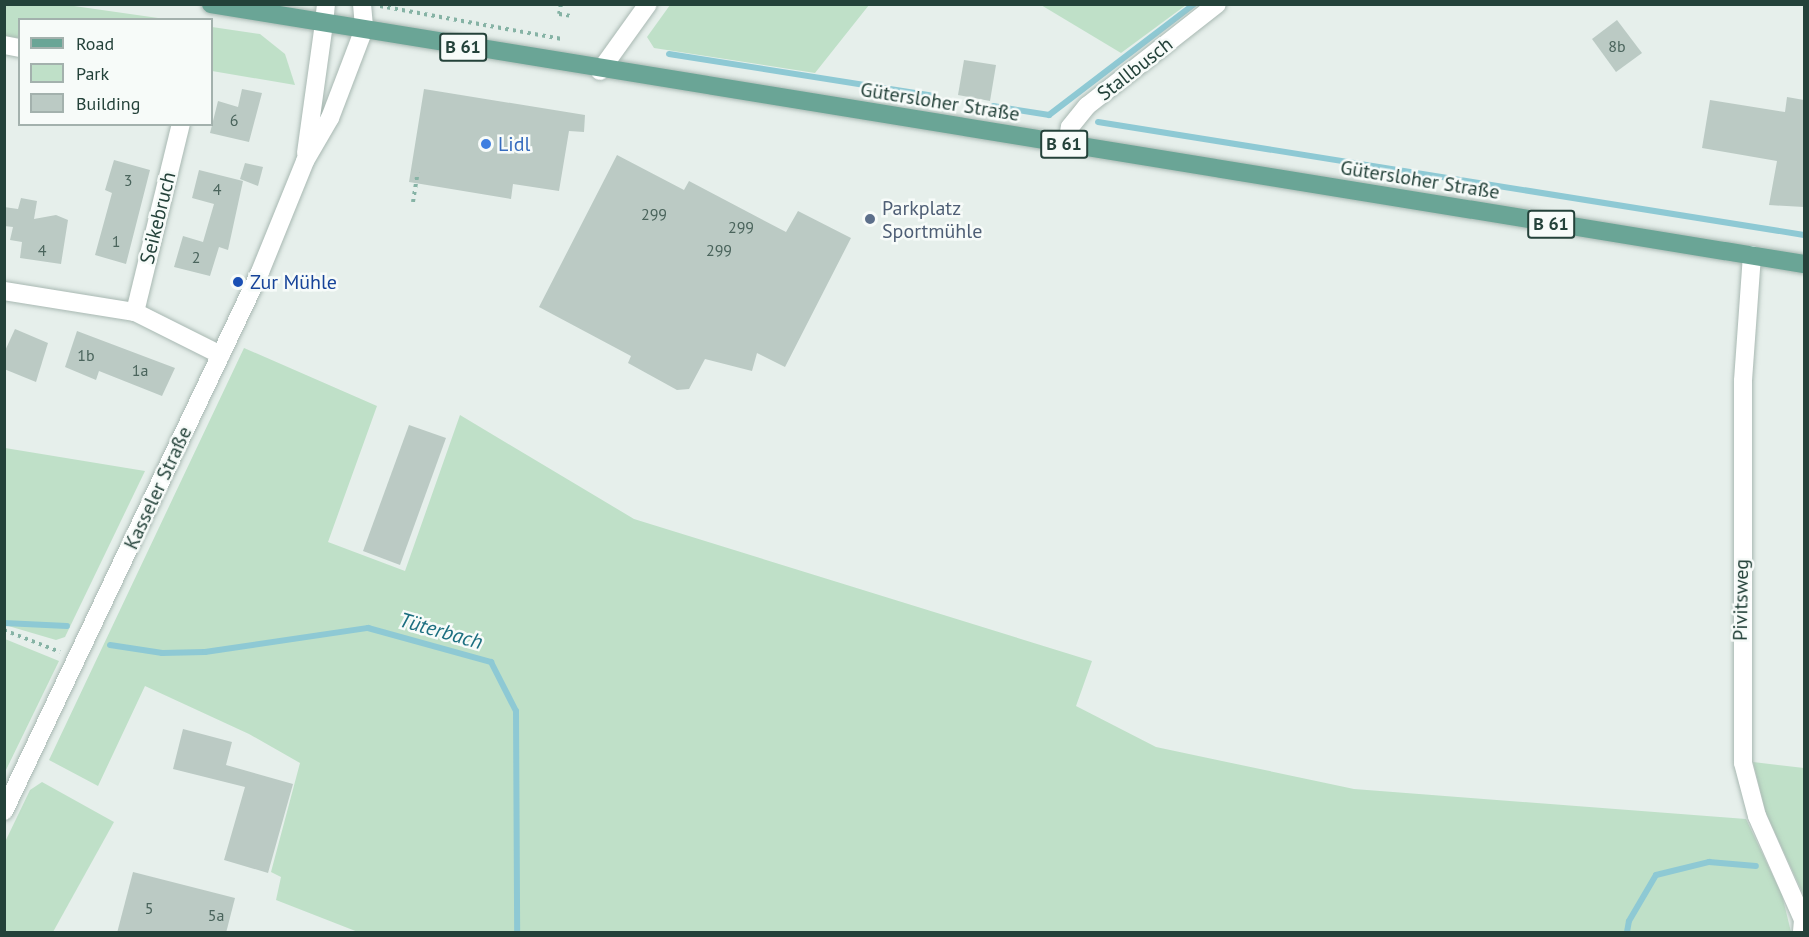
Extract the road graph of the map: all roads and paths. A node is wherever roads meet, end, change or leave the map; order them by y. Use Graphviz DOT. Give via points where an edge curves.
graph roads {
  1 [pos="211,4"];
  2 [pos="326,4"];
  3 [pos="362,4"];
  4 [pos="371,4"];
  5 [pos="561,4"];
  6 [pos="648,4"];
  7 [pos="1217,4"];
  8 [pos="571,16"];
  9 [pos="324,23"];
  10 [pos="364,29"];
  11 [pos="566,40"];
  12 [pos="600,71"];
  13 [pos="181,126"];
  14 [pos="1067,145"];
  15 [pos="305,161"];
  16 [pos="418,172"];
  17 [pos="413,202"];
  18 [pos="1752,255"];
  19 [pos="1804,264"];
  20 [pos="4,291"];
  21 [pos="135,312"];
  22 [pos="221,355"];
  23 [pos="4,630"];
  24 [pos="77,659"];
  25 [pos="4,811"];
  26 [pos="1802,933"];
  1 -- 9 [label="main road, Gütersloher Straße / B 61"];
  2 -- 9 [label="street, Kasseler Straße"];
  3 -- 10 [label="street"];
  4 -- 11 [label="path"];
  5 -- 8 [label="path" via="559,14"];
  6 -- 12 [label="street"];
  7 -- 14 [label="street, Stallbusch" via="1087,106 1070,126"];
  9 -- 10 [label="main road, Gütersloher Straße / B 61"];
  9 -- 15 [label="street, Kasseler Straße"];
  10 -- 12 [label="main road, Gütersloher Straße / B 61"];
  10 -- 15 [label="street, Kasseler Straße" via="330,118"];
  12 -- 14 [label="main road, Gütersloher Straße / B 61"];
  13 -- 21 [label="street, Seikebruch"];
  14 -- 18 [label="main road, Gütersloher Straße / B 61"];
  15 -- 22 [label="street, Kasseler Straße"];
  16 -- 17 [label="path"];
  18 -- 19 [label="main road, Gütersloher Straße / B 61"];
  18 -- 26 [label="street, Pivitsweg" via="1743,381 1743,763 1757,816 1803,920"];
  20 -- 21 [label="street"];
  21 -- 22 [label="street"];
  22 -- 24 [label="street, Kasseler Straße"];
  23 -- 24 [label="path"];
  24 -- 25 [label="street, Kasseler Straße"];
}
